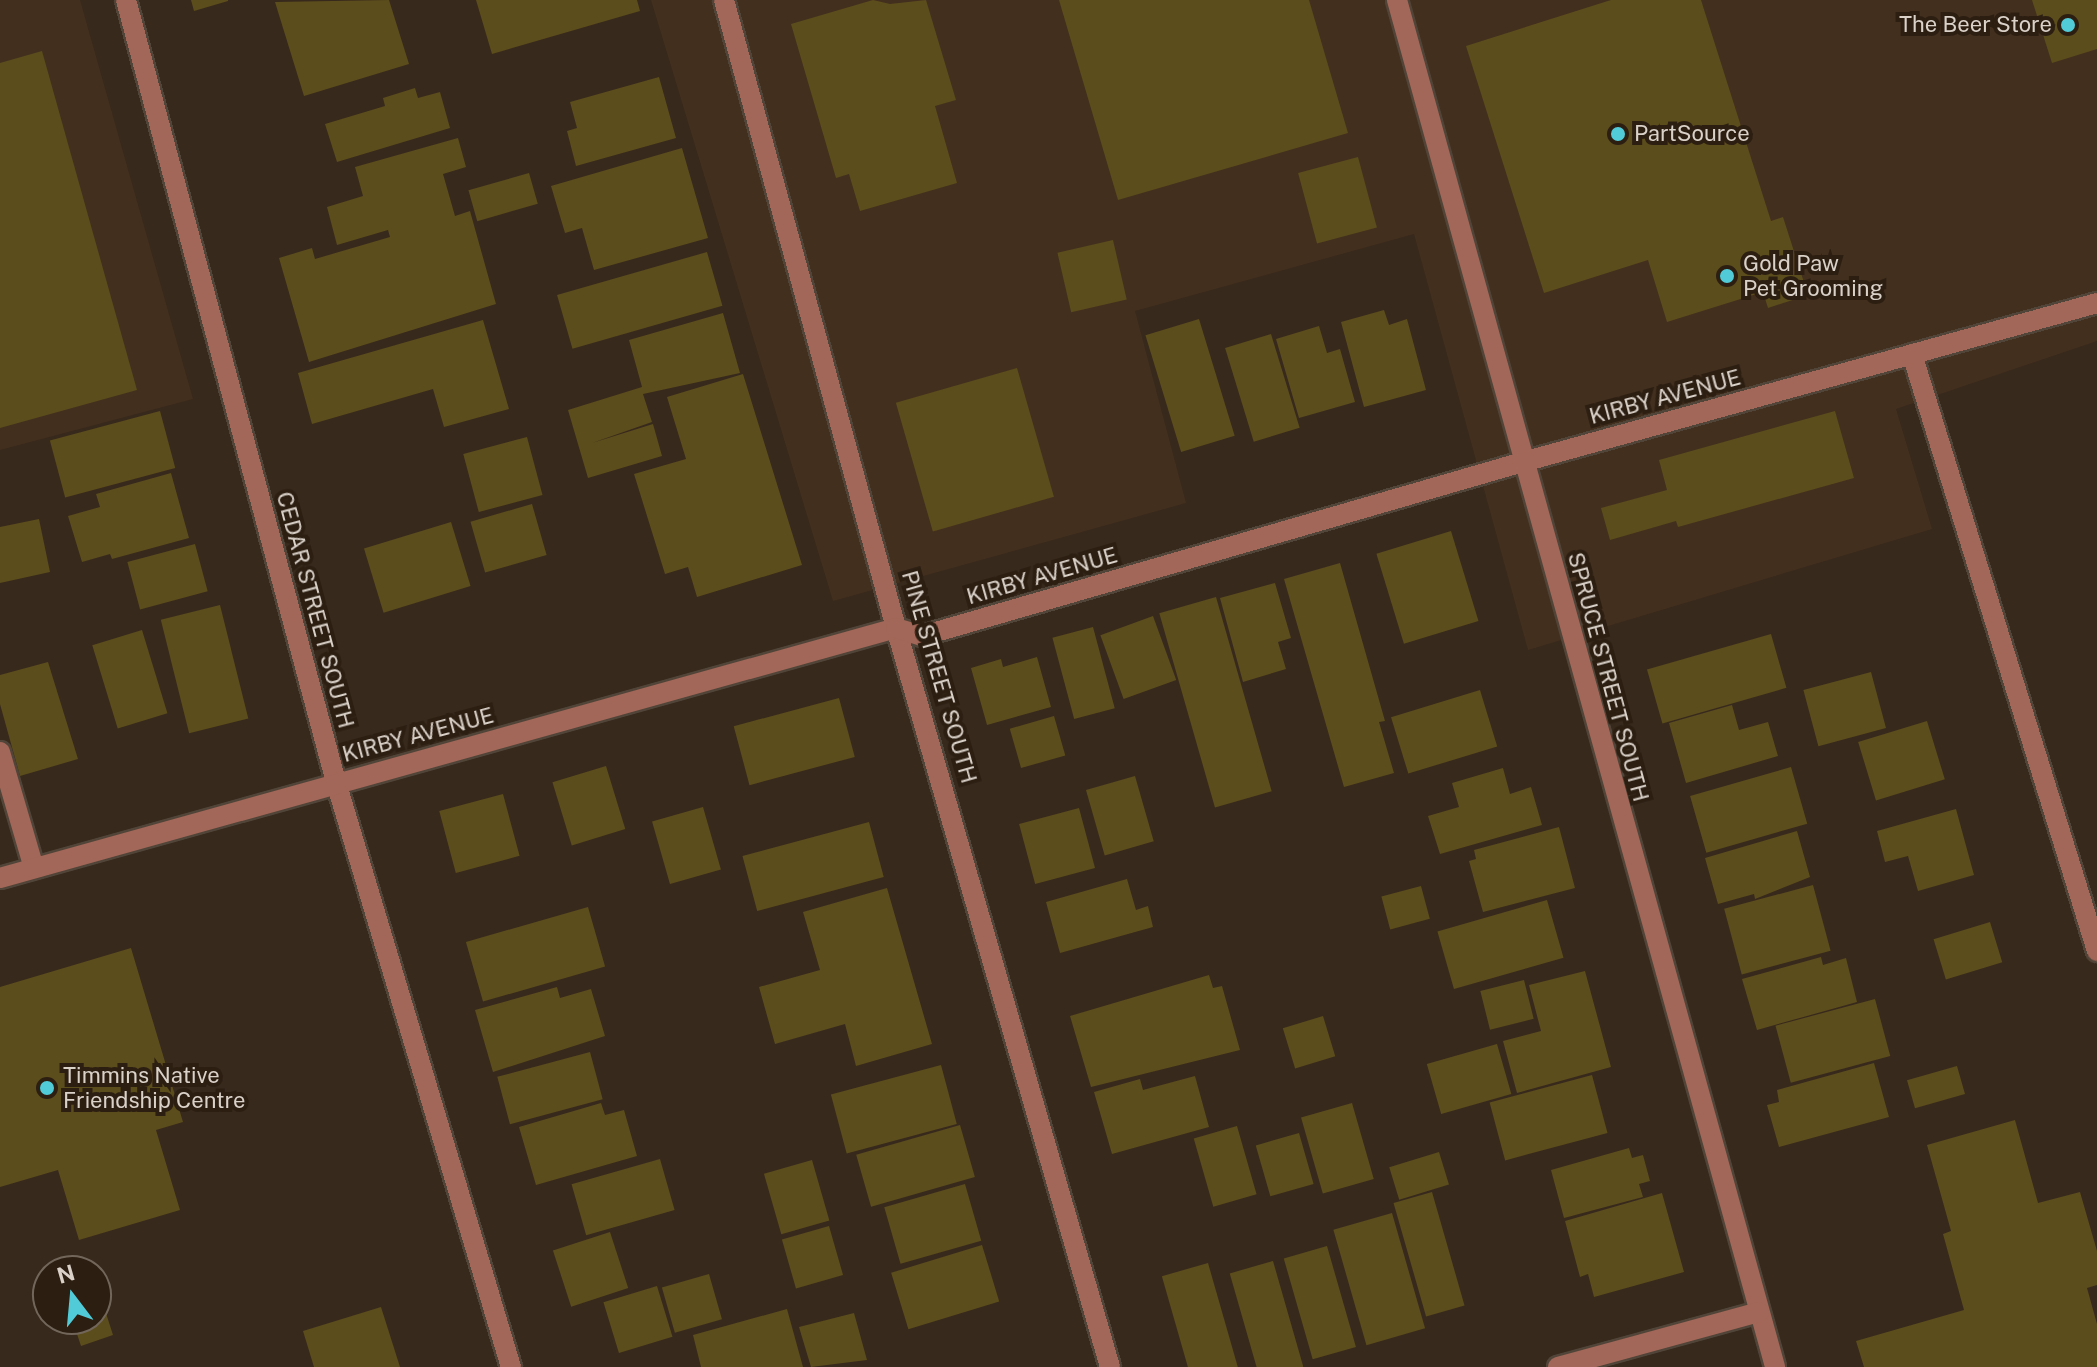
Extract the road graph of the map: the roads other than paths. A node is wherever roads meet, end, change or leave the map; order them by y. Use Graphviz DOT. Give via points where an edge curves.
graph roads {
  1 [pos="126,0"];
  2 [pos="724,0"];
  3 [pos="1397,0"];
  4 [pos="2097,303"];
  5 [pos="1912,354"];
  6 [pos="1523,462"];
  7 [pos="896,628"];
  8 [pos="0,752"];
  9 [pos="336,782"];
  10 [pos="34,868"];
  11 [pos="0,878"];
  12 [pos="2097,951"];
  13 [pos="1759,1312"];
  14 [pos="511,1367"];
  15 [pos="1110,1367"];
  16 [pos="1558,1367"];
  17 [pos="1775,1367"];
  1 -- 9 [label="street, CEDAR STREET SOUTH"];
  2 -- 7 [label="street, PINE STREET SOUTH"];
  3 -- 6 [label="street, SPRUCE STREET SOUTH"];
  4 -- 5 [label="street, KIRBY AVENUE"];
  5 -- 6 [label="street, KIRBY AVENUE"];
  5 -- 12 [label="street"];
  6 -- 7 [label="street, KIRBY AVENUE" via="922,636"];
  6 -- 13 [label="street, SPRUCE STREET SOUTH"];
  7 -- 9 [label="street, KIRBY AVENUE"];
  7 -- 15 [label="street, PINE STREET SOUTH"];
  8 -- 10 [label="street"];
  9 -- 10 [label="street, KIRBY AVENUE"];
  9 -- 14 [label="street, CEDAR STREET SOUTH"];
  10 -- 11 [label="street, KIRBY AVENUE"];
  13 -- 16 [label="street"];
  13 -- 17 [label="street, SPRUCE STREET SOUTH"];
}
